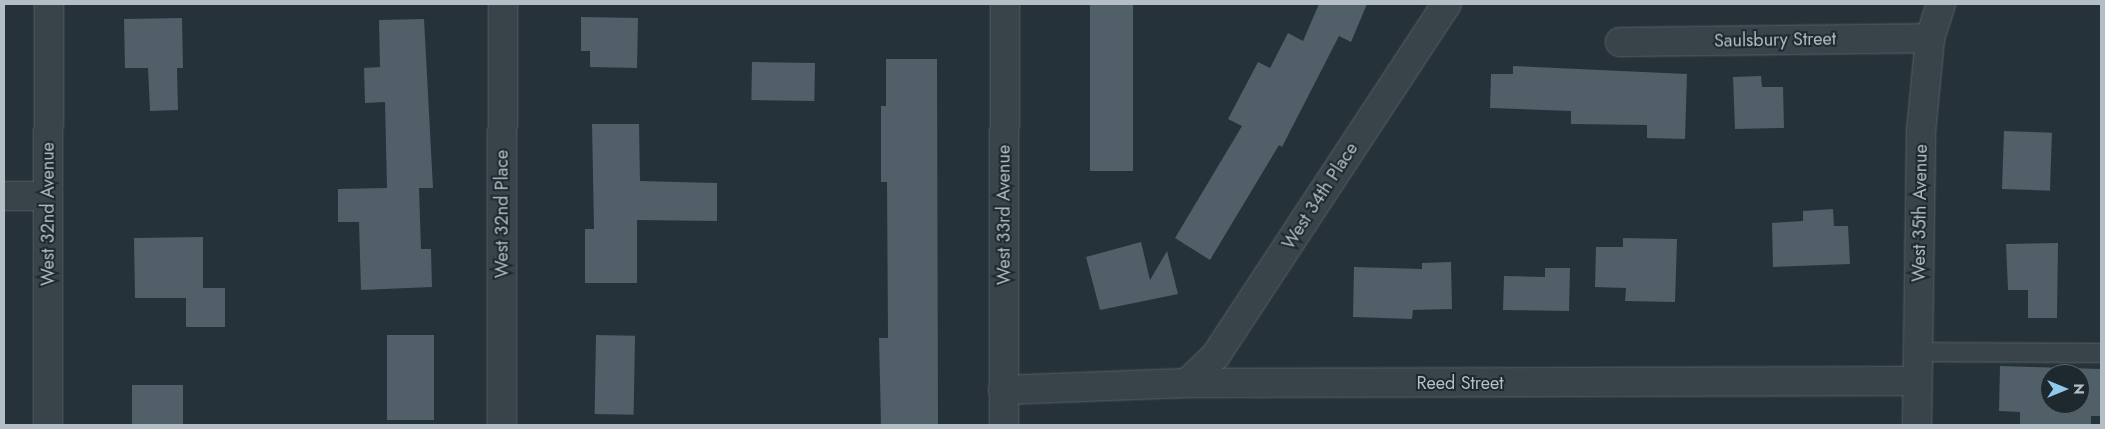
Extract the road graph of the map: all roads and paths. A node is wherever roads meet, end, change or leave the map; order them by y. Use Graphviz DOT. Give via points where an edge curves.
graph roads {
  1 [pos="49,4"];
  2 [pos="503,4"];
  3 [pos="1004,4"];
  4 [pos="1447,4"];
  5 [pos="1941,4"];
  6 [pos="1930,38"];
  7 [pos="1620,42"];
  8 [pos="4,196"];
  9 [pos="48,196"];
  10 [pos="1917,352"];
  11 [pos="2101,353"];
  12 [pos="1917,382"];
  13 [pos="1187,384"];
  14 [pos="1003,390"];
  15 [pos="48,425"];
  16 [pos="502,425"];
  17 [pos="1004,425"];
  18 [pos="1917,425"];
  1 -- 9 [label="street, West 32nd Avenue"];
  2 -- 16 [label="street, West 32nd Place"];
  3 -- 14 [label="street, West 33rd Avenue"];
  4 -- 13 [label="street, West 34th Place" via="1216,355"];
  5 -- 6 [label="street, West 35th Avenue"];
  6 -- 7 [label="street, Saulsbury Street"];
  6 -- 10 [label="street, West 35th Avenue" via="1921,132"];
  8 -- 9 [label="street"];
  9 -- 15 [label="street, West 32nd Avenue"];
  10 -- 11 [label="lane"];
  10 -- 12 [label="street, West 35th Avenue"];
  12 -- 13 [label="street, Reed Street"];
  12 -- 18 [label="street, West 35th Avenue"];
  13 -- 14 [label="street, Reed Street"];
  14 -- 17 [label="street, West 33rd Avenue"];
}
